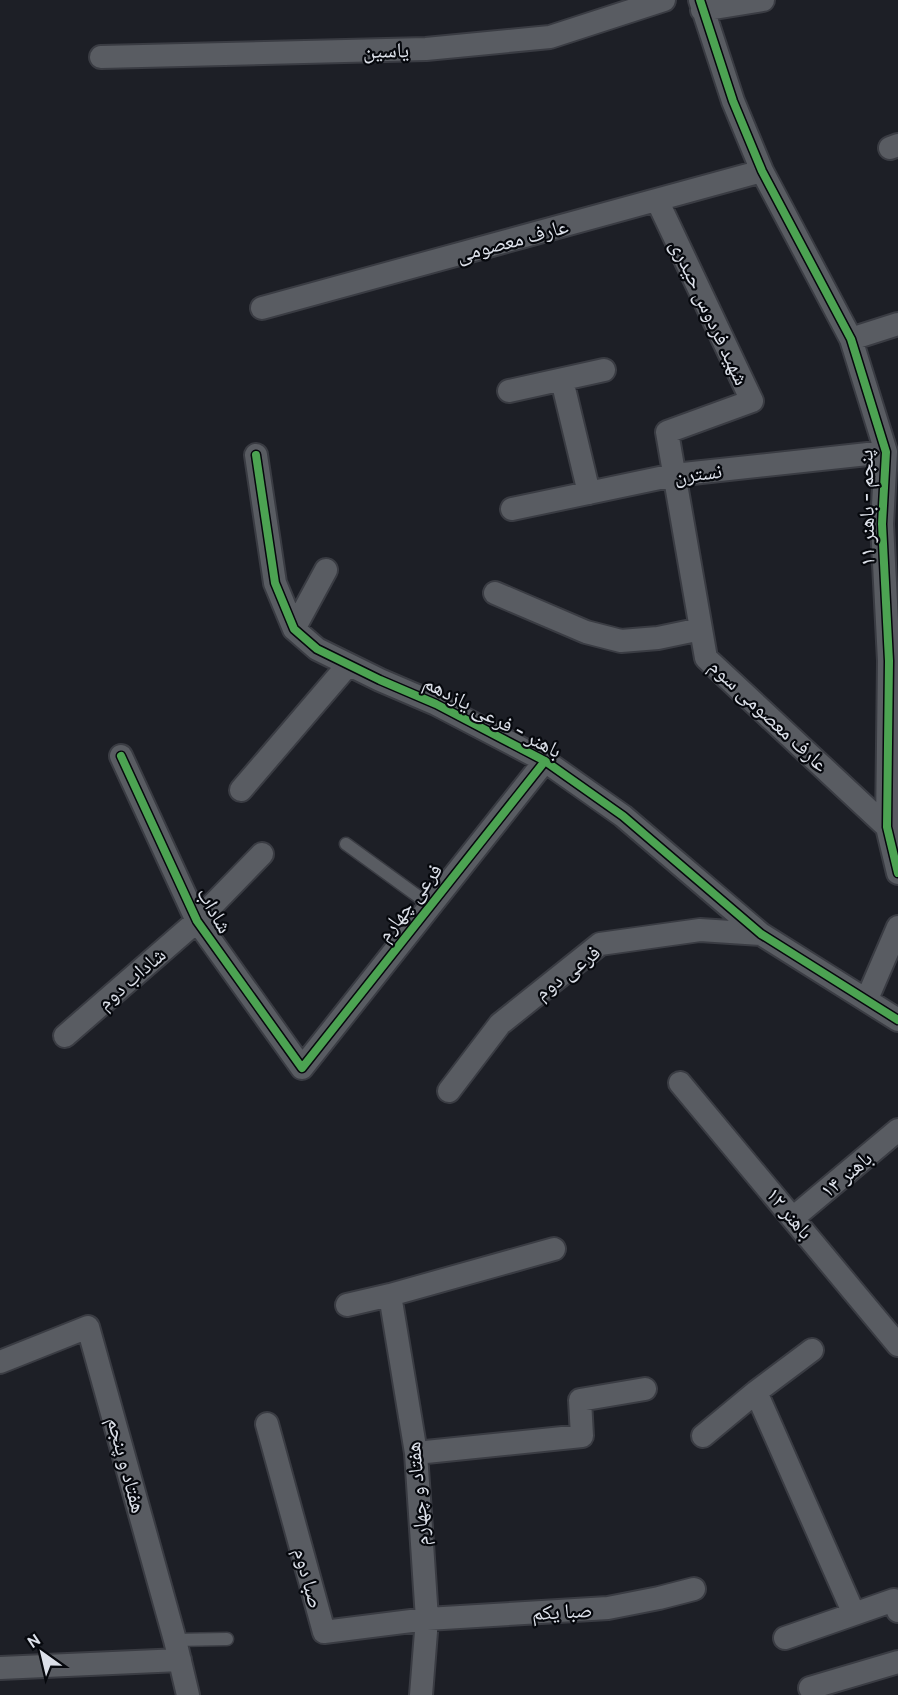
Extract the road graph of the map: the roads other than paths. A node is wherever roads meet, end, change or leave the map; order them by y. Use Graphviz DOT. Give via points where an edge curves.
graph roads {
  1 [pos="664,0"];
  2 [pos="763,0"];
  3 [pos="701,5"];
  4 [pos="101,57"];
  5 [pos="762,171"];
  6 [pos="657,200"];
  7 [pos="262,308"];
  8 [pos="898,324"];
  9 [pos="851,339"];
  10 [pos="604,370"];
  11 [pos="562,380"];
  12 [pos="509,391"];
  13 [pos="886,452"];
  14 [pos="256,455"];
  15 [pos="674,475"];
  16 [pos="589,493"];
  17 [pos="512,509"];
  18 [pos="326,570"];
  19 [pos="495,594"];
  20 [pos="294,629"];
  21 [pos="701,629"];
  22 [pos="348,665"];
  23 [pos="121,756"];
  24 [pos="545,761"];
  25 [pos="241,790"];
  26 [pos="887,827"];
  27 [pos="346,844"];
  28 [pos="262,854"];
  29 [pos="898,867"];
  30 [pos="430,905"];
  31 [pos="197,921"];
  32 [pos="898,928"];
  33 [pos="761,934"];
  34 [pos="867,999"];
  35 [pos="898,1020"];
  36 [pos="65,1036"];
  37 [pos="302,1068"];
  38 [pos="680,1083"];
  39 [pos="449,1091"];
  40 [pos="898,1130"];
  41 [pos="794,1218"];
  42 [pos="554,1249"];
  43 [pos="390,1295"];
  44 [pos="347,1305"];
  45 [pos="898,1345"];
  46 [pos="812,1350"];
  47 [pos="0,1362"];
  48 [pos="645,1389"];
  49 [pos="756,1392"];
  50 [pos="267,1424"];
  51 [pos="702,1436"];
  52 [pos="416,1453"];
  53 [pos="694,1589"];
  54 [pos="898,1611"];
  55 [pos="854,1614"];
  56 [pos="427,1619"];
  57 [pos="785,1638"];
  58 [pos="227,1639"];
  59 [pos="178,1650"];
  60 [pos="898,1662"];
  61 [pos="0,1668"];
  62 [pos="810,1688"];
  63 [pos="188,1695"];
  64 [pos="422,1695"];
  1 -- 4 [label="street, یاسین" via="550,37 426,49"];
  2 -- 3 [label="street"];
  3 -- 5 [label="street, پنجم - باهنر ۱۱"];
  5 -- 6 [label="street, عارف معصومی"];
  5 -- 9 [label="street, پنجم - باهنر ۱۱"];
  6 -- 7 [label="street, عارف معصومی"];
  6 -- 15 [label="street, شهید فردوس حیدری" via="752,401 667,432"];
  8 -- 9 [label="street"];
  9 -- 13 [label="street, پنجم - باهنر ۱۱"];
  10 -- 11 [label="street"];
  11 -- 12 [label="street"];
  11 -- 16 [label="street"];
  13 -- 15 [label="street, نسترن"];
  13 -- 26 [label="street, پنجم - باهنر ۱۱" via="882,524 890,661"];
  14 -- 20 [label="street, باهنر - فرعی یازدهم" via="275,583"];
  15 -- 16 [label="street, نسترن"];
  15 -- 21 [label="street, عارف معصومی سوم"];
  16 -- 17 [label="street, نسترن"];
  18 -- 20 [label="street"];
  19 -- 21 [label="street" via="586,632 621,641"];
  20 -- 22 [label="street, باهنر - فرعی یازدهم" via="317,649"];
  21 -- 26 [label="street, عارف معصومی سوم" via="706,658"];
  22 -- 24 [label="street, باهنر - فرعی یازدهم" via="436,704"];
  22 -- 25 [label="street"];
  23 -- 31 [label="street, شاداب"];
  24 -- 30 [label="street, فرعی چهارم"];
  24 -- 33 [label="street, باهنر - فرعی یازدهم" via="623,816"];
  26 -- 29 [label="street, پنجم - باهنر ۱۱"];
  27 -- 30 [label="lane"];
  28 -- 31 [label="street, شاداب دوم"];
  30 -- 37 [label="street, فرعی چهارم"];
  31 -- 36 [label="street, شاداب دوم"];
  31 -- 37 [label="street, شاداب"];
  32 -- 34 [label="street"];
  33 -- 34 [label="street, باهنر - فرعی یازدهم"];
  33 -- 39 [label="street, فرعی دوم" via="700,930 600,944 500,1024"];
  34 -- 35 [label="street, باهنر - فرعی یازدهم"];
  38 -- 41 [label="street, باهنر ۱۲"];
  40 -- 41 [label="street, باهنر ۱۴"];
  41 -- 45 [label="street, باهنر ۱۲"];
  42 -- 43 [label="street"];
  43 -- 44 [label="street"];
  43 -- 52 [label="street, هفتاد و چهارم"];
  46 -- 49 [label="street"];
  47 -- 59 [label="street, هفتاد و پنجم" via="87,1327"];
  48 -- 52 [label="street" via="580,1400 582,1436"];
  49 -- 51 [label="street"];
  49 -- 55 [label="street"];
  50 -- 56 [label="street, صبا دوم" via="324,1632"];
  52 -- 56 [label="street, هفتاد و چهارم"];
  53 -- 56 [label="street, صبا یکم" via="608,1608"];
  54 -- 55 [label="street" via="894,1600"];
  55 -- 57 [label="street"];
  56 -- 64 [label="street, هفتاد و چهارم"];
  58 -- 59 [label="lane"];
  59 -- 61 [label="street"];
  59 -- 63 [label="street, هفتاد و پنجم"];
  60 -- 62 [label="street"];
}
